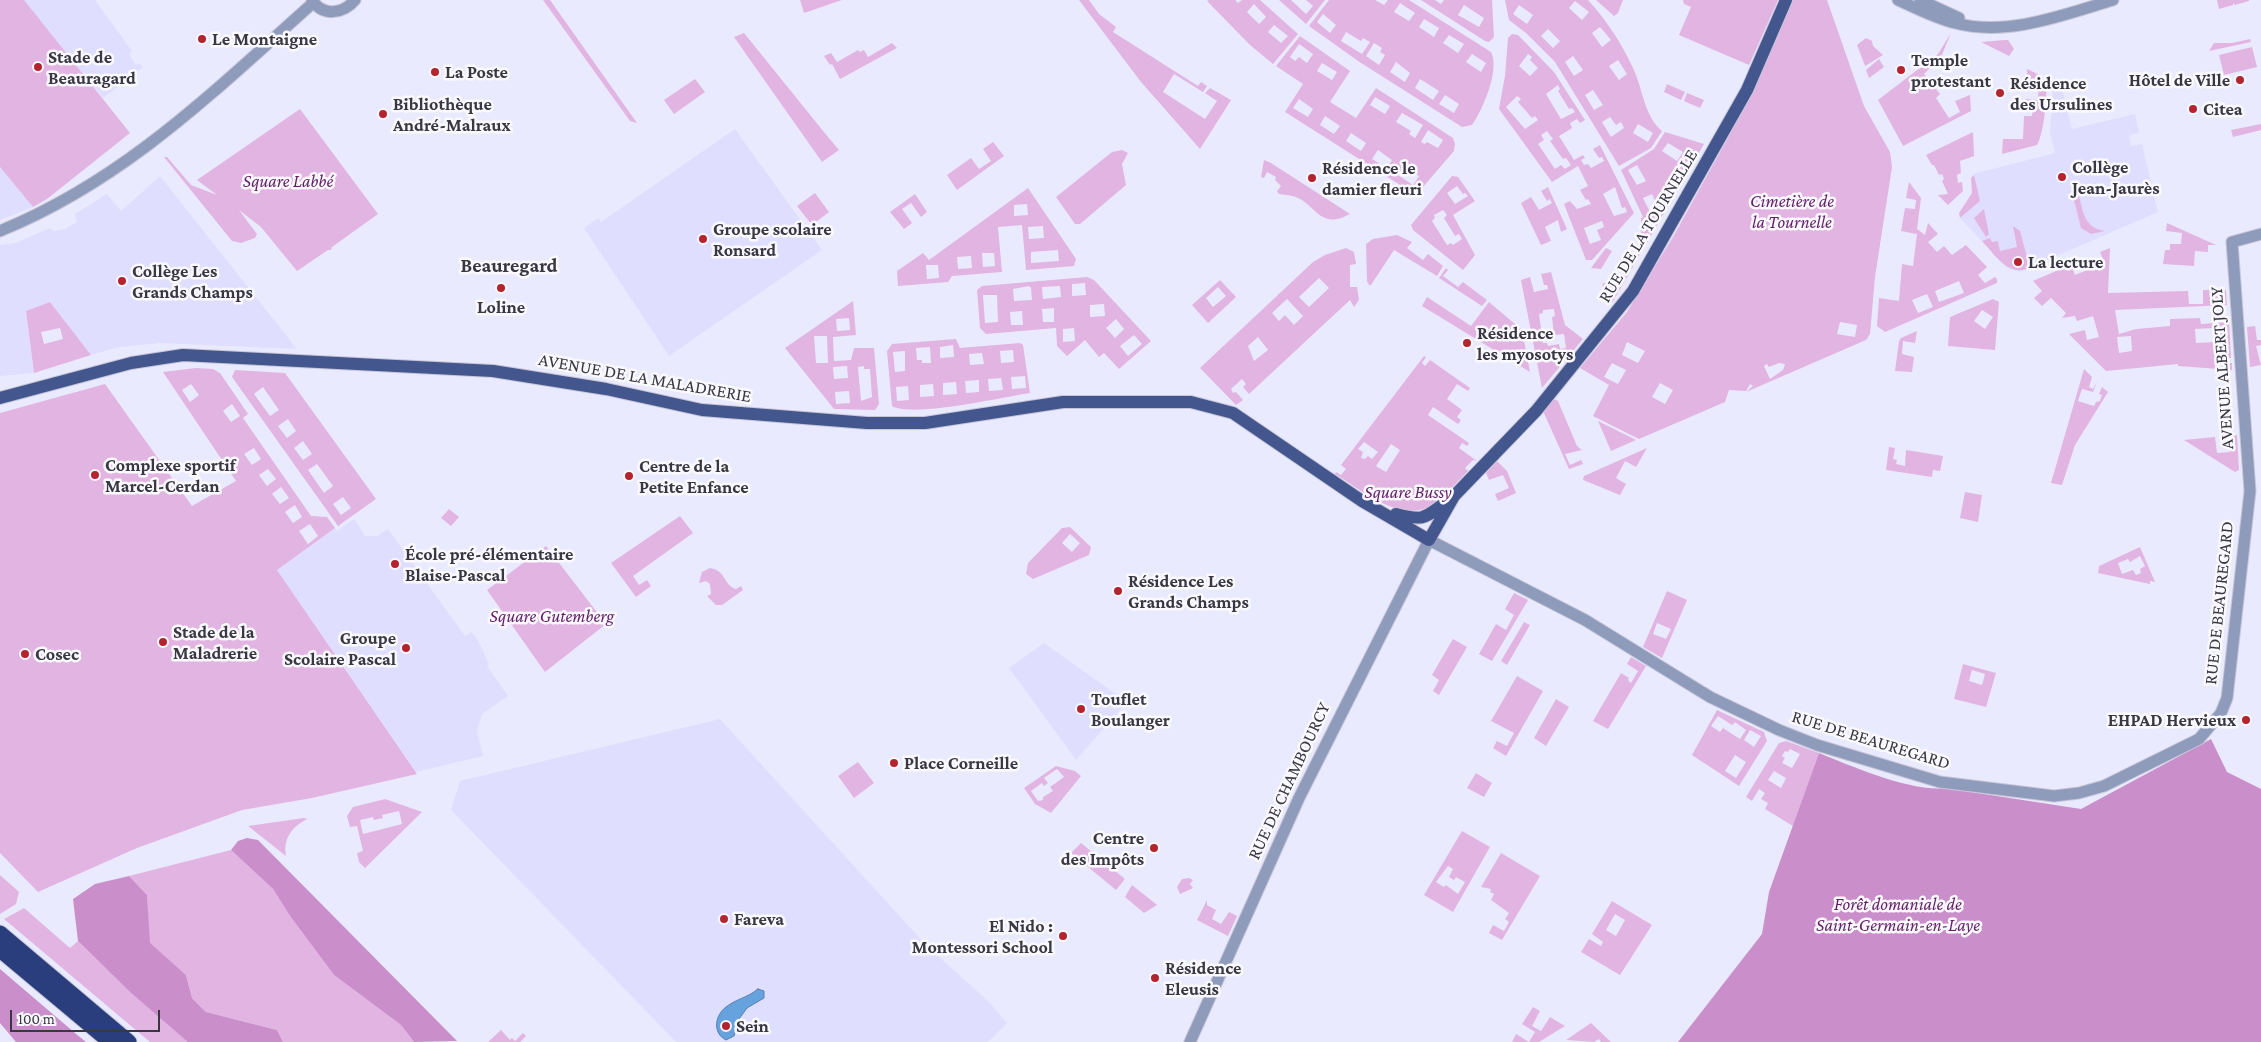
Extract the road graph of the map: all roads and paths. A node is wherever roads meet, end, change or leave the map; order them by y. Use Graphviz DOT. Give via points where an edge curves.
graph roads {
  1 [pos="355,0"];
  2 [pos="1786,0"];
  3 [pos="1898,0"];
  4 [pos="1920,0"];
  5 [pos="2113,0"];
  6 [pos="312,1"];
  7 [pos="1981,27"];
  8 [pos="0,231"];
  9 [pos="2261,234"];
  10 [pos="0,398"];
  11 [pos="2255,489"];
  12 [pos="1454,496"];
  13 [pos="1372,506"];
  14 [pos="1429,540"];
  15 [pos="0,933"];
  16 [pos="0,950"];
  17 [pos="110,1042"];
  18 [pos="129,1042"];
  19 [pos="1190,1042"];
  1 -- 6 [label="street" via="340,12 320,9"];
  2 -- 12 [label="main road, RUE DE LA TOURNELLE" via="1747,90 1633,291 1536,411"];
  3 -- 7 [label="street" via="1948,21"];
  4 -- 7 [label="street"];
  5 -- 7 [label="street" via="2035,22"];
  6 -- 8 [label="street" via="144,150 61,204"];
  9 -- 11 [label="street, AVENUE ALBERT JOLY" via="2232,242"];
  10 -- 13 [label="main road, AVENUE DE LA MALADRERIE" via="131,363 183,355 487,371 606,389 702,410 867,423 925,423 1064,402 1191,402 1232,413"];
  11 -- 14 [label="street, RUE DE BEAUREGARD" via="2227,698 2221,713 2199,739 2175,752 2104,786 2054,796 1940,782 1784,732 1710,696 1585,620"];
  12 -- 13 [label="main road" via="1429,516 1416,519"];
  12 -- 14 [label="main road, RUE DE LA TOURNELLE"];
  13 -- 14 [label="main road, AVENUE DE LA MALADRERIE"];
  14 -- 19 [label="street, RUE DE CHAMBOURCY" via="1299,798"];
  15 -- 18 [label="highway"];
  16 -- 17 [label="highway"];
}
